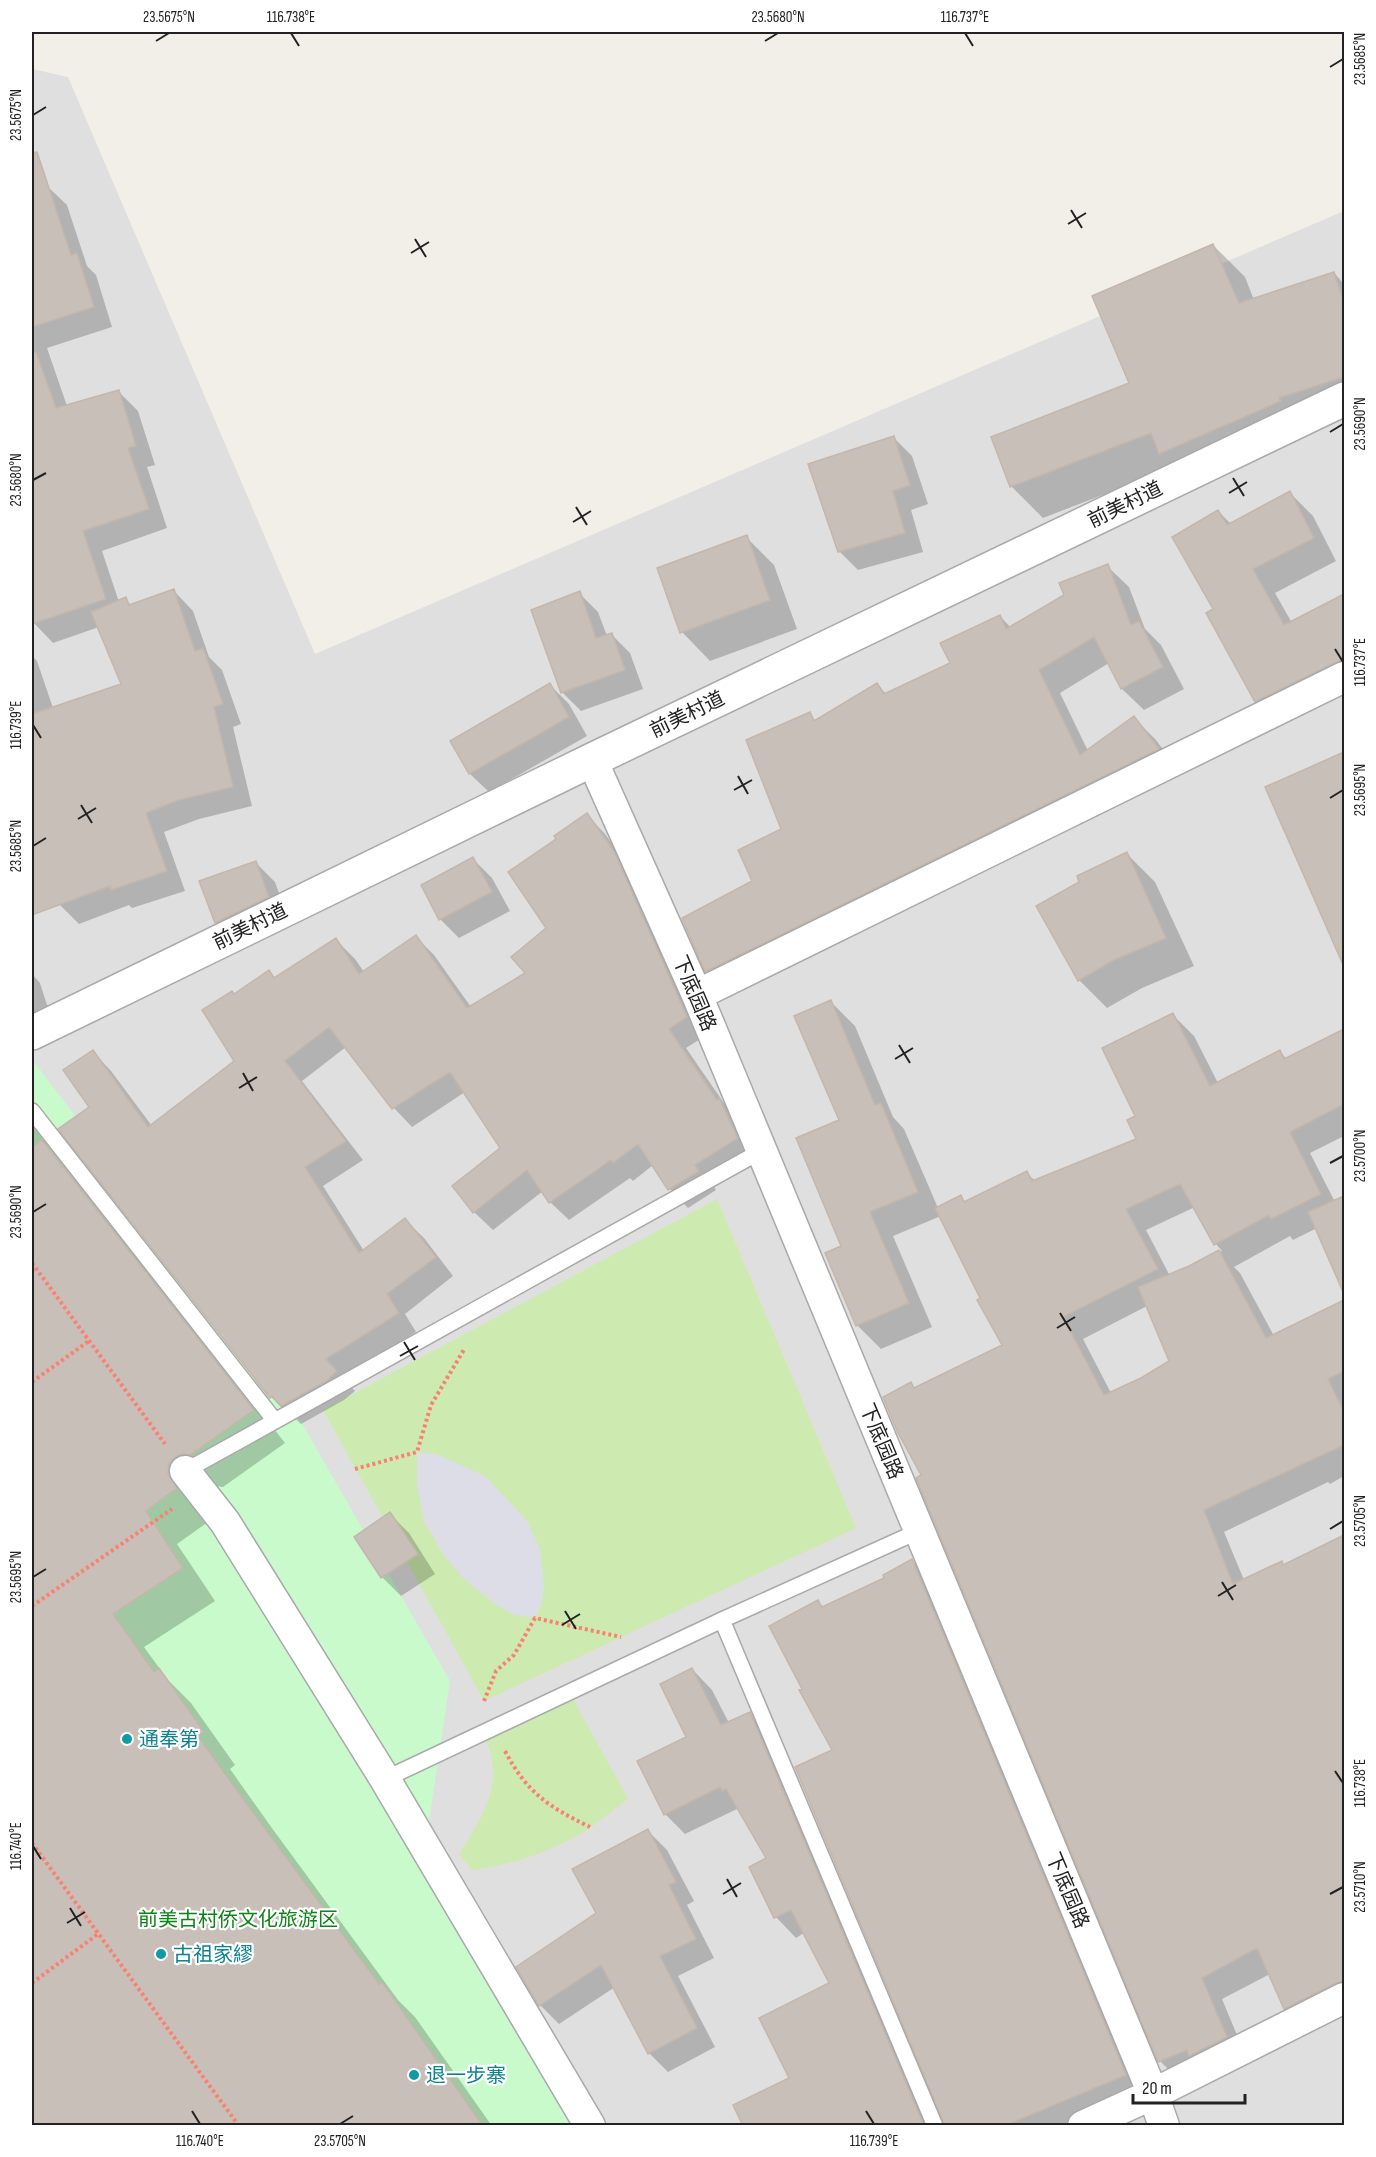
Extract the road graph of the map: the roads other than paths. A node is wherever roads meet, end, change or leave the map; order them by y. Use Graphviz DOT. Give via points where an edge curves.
graph roads {
  1 [pos="1344,399"];
  2 [pos="1344,677"];
  3 [pos="592,760"];
  4 [pos="697,995"];
  5 [pos="32,1033"];
  6 [pos="32,1111"];
  7 [pos="761,1150"];
  8 [pos="275,1421"];
  9 [pos="192,1481"];
  10 [pos="919,1532"];
  11 [pos="722,1620"];
  12 [pos="385,1779"];
  13 [pos="1344,1998"];
  14 [pos="1153,2094"];
  15 [pos="590,2126"];
  16 [pos="934,2126"];
  17 [pos="1083,2126"];
  18 [pos="1164,2126"];
  1 -- 3 [label="street, 前美村道"];
  2 -- 4 [label="street"];
  3 -- 4 [label="street, 下底园路"];
  3 -- 5 [label="street, 前美村道"];
  4 -- 7 [label="street, 下底园路"];
  6 -- 8 [label="lane"];
  7 -- 8 [label="lane"];
  7 -- 10 [label="street, 下底园路"];
  8 -- 9 [label="lane"];
  9 -- 12 [label="street" via="225,1522"];
  10 -- 11 [label="lane"];
  10 -- 14 [label="street, 下底园路"];
  11 -- 12 [label="lane"];
  11 -- 16 [label="lane"];
  12 -- 15 [label="street"];
  13 -- 14 [label="street"];
  14 -- 17 [label="street"];
  14 -- 18 [label="street, 下底园路"];
}
